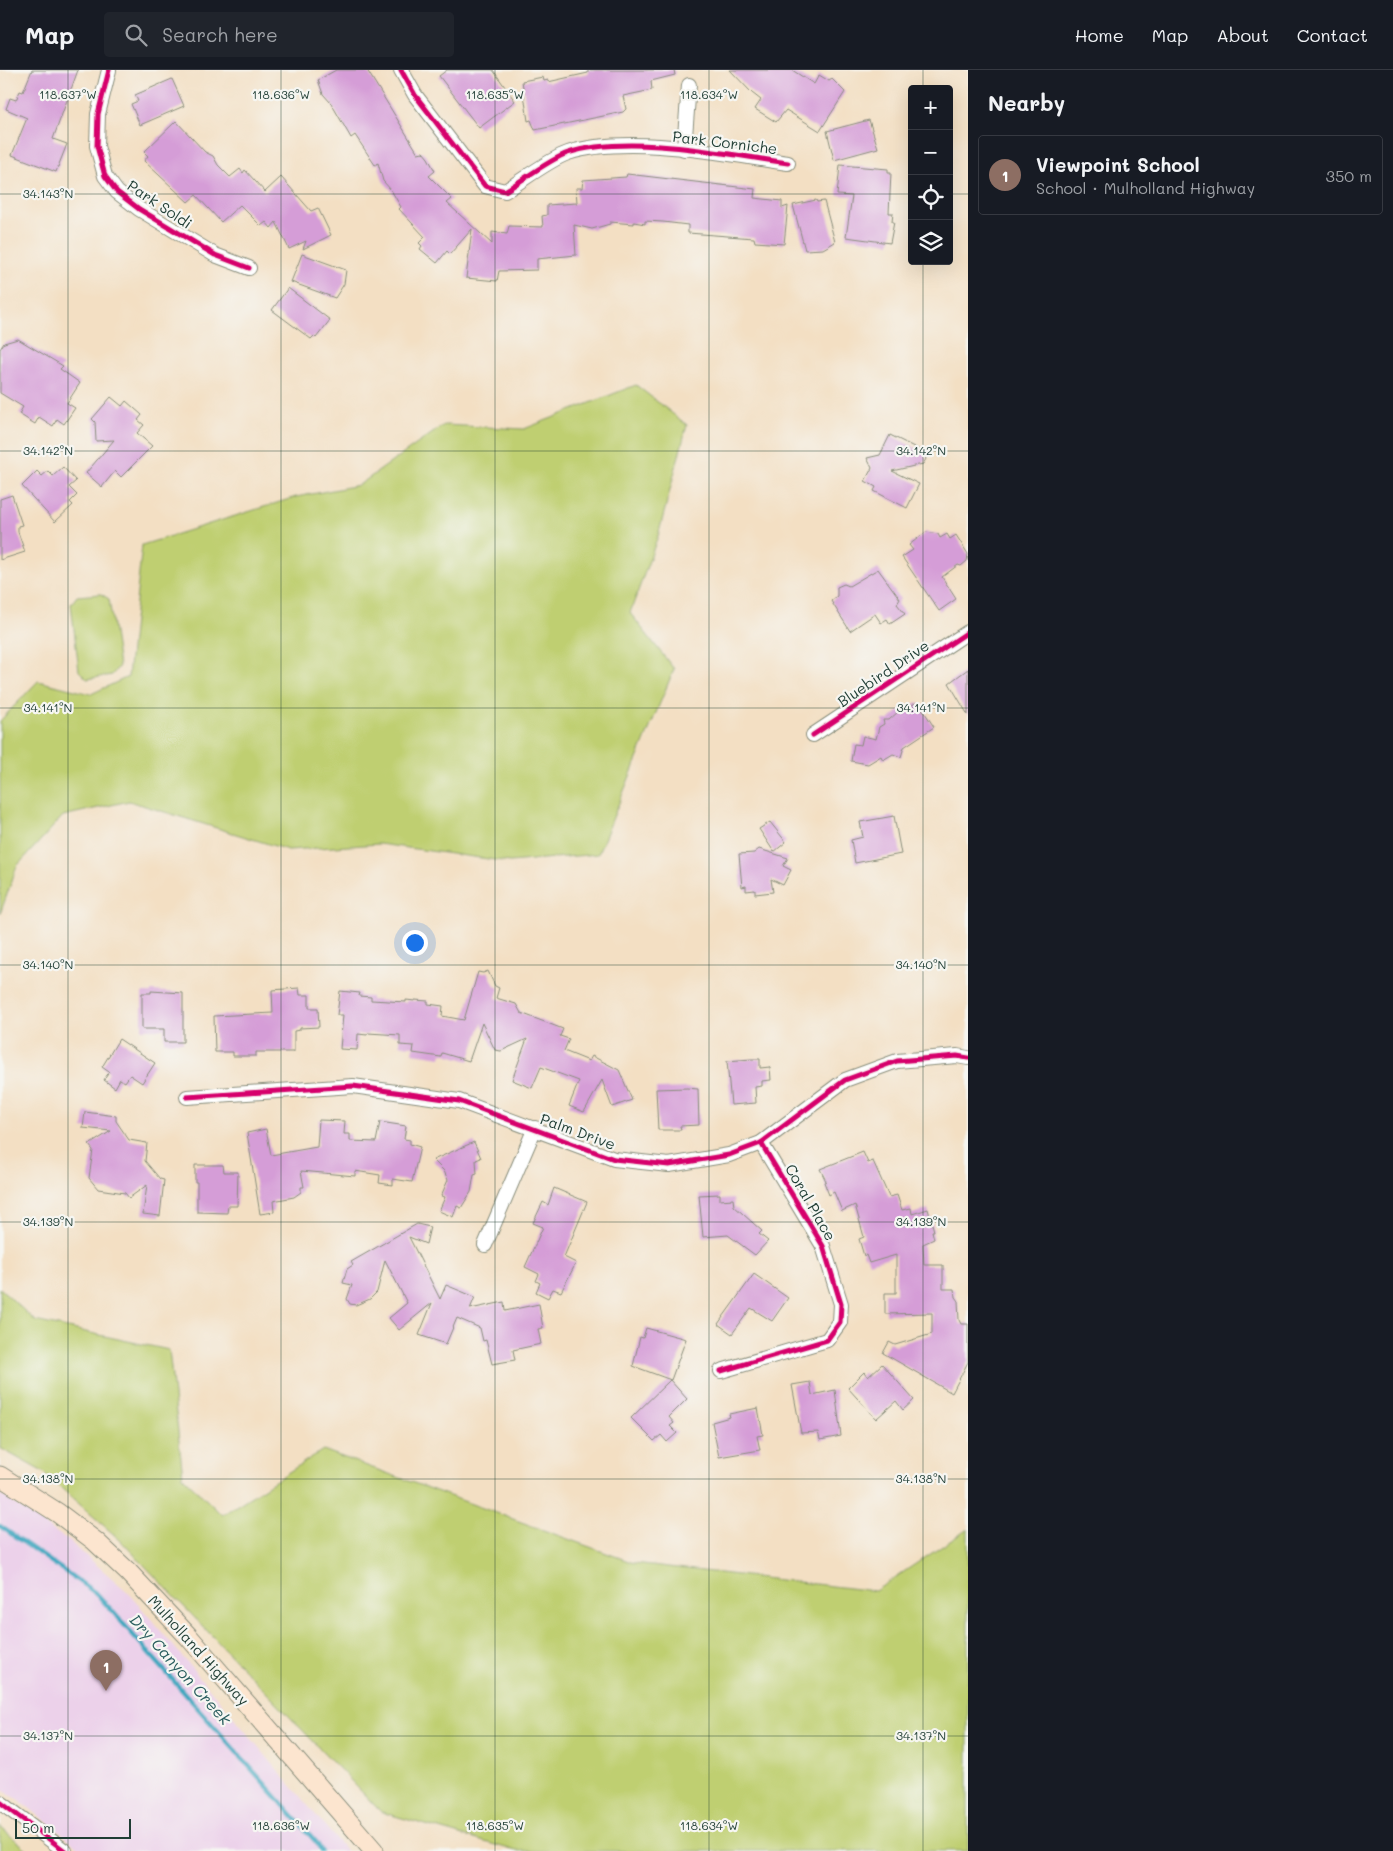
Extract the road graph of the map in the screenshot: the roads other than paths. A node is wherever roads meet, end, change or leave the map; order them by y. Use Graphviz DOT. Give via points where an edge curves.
graph roads {
  1 [pos="109,70"];
  2 [pos="401,70"];
  3 [pos="689,85"];
  4 [pos="684,149"];
  5 [pos="788,163"];
  6 [pos="249,268"];
  7 [pos="968,632"];
  8 [pos="813,735"];
  9 [pos="968,1058"];
  10 [pos="187,1097"];
  11 [pos="535,1128"];
  12 [pos="761,1143"];
  13 [pos="485,1245"];
  14 [pos="721,1371"];
  15 [pos="0,1476"];
  16 [pos="0,1802"];
  17 [pos="65,1851"];
  18 [pos="374,1851"];
  1 -- 6 [label="street, Park Soldi" via="98,114 97,146 105,176 117,192 139,209 215,255"];
  2 -- 4 [label="street, Park Corniche" via="415,96 485,186 505,190 566,154 607,145"];
  3 -- 4 [label="street"];
  4 -- 5 [label="street, Park Corniche"];
  7 -- 8 [label="street, Bluebird Drive"];
  9 -- 12 [label="street, Palm Drive" via="897,1061 845,1080"];
  10 -- 11 [label="street, Palm Drive" via="353,1086 459,1101"];
  11 -- 12 [label="street, Palm Drive" via="614,1159 669,1165 729,1155"];
  11 -- 13 [label="street"];
  12 -- 14 [label="street, Coral Place" via="823,1246 841,1304 840,1322 828,1340"];
  15 -- 18 [label="main road, Mulholland Highway" via="58,1513 128,1572 188,1636"];
  16 -- 17 [label="street"];
}
